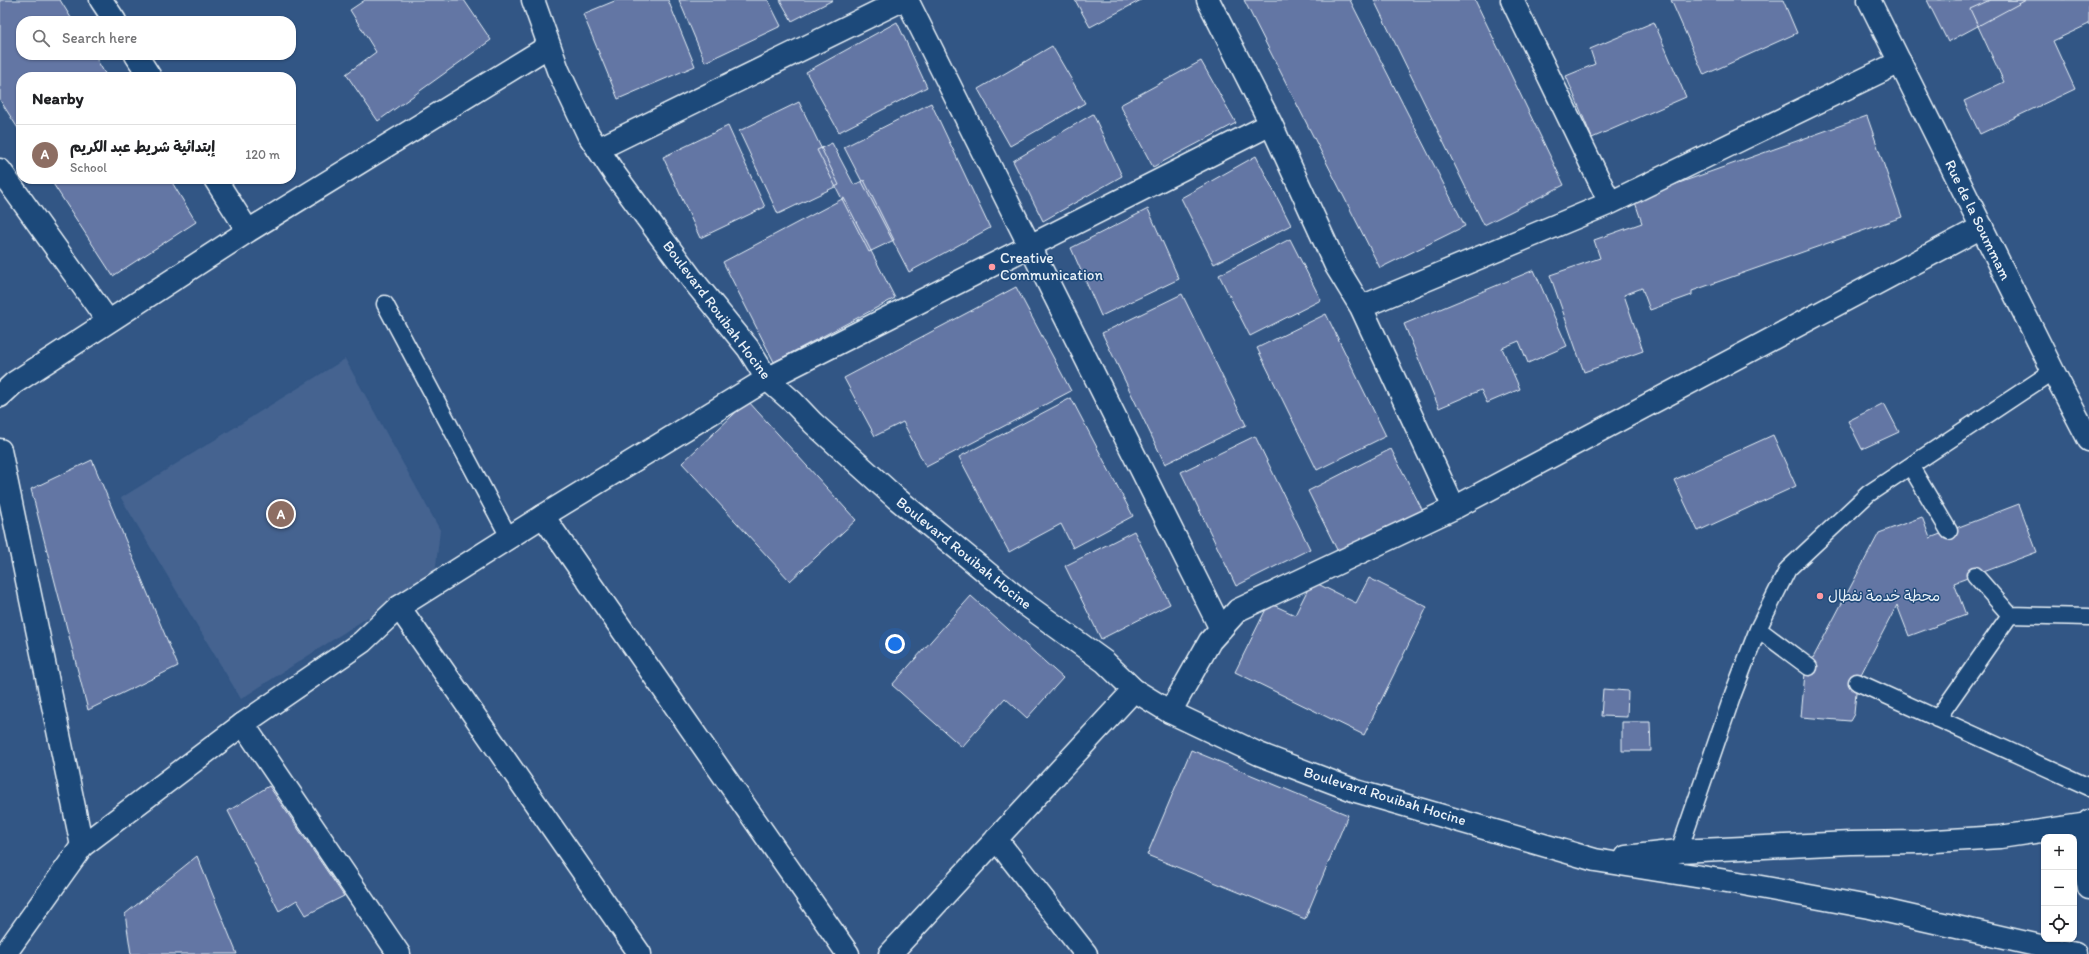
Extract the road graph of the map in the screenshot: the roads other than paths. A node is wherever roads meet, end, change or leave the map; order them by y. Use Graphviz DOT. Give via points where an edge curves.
graph roads {
  1 [pos="101,0"];
  2 [pos="533,0"];
  3 [pos="902,0"];
  4 [pos="907,0"];
  5 [pos="1208,0"];
  6 [pos="1512,0"];
  7 [pos="1869,0"];
  8 [pos="112,16"];
  9 [pos="549,46"];
  10 [pos="139,60"];
  11 [pos="1900,62"];
  12 [pos="147,72"];
  13 [pos="1271,124"];
  14 [pos="598,149"];
  15 [pos="0,170"];
  16 [pos="218,184"];
  17 [pos="1610,203"];
  18 [pos="1982,227"];
  19 [pos="248,231"];
  20 [pos="1031,245"];
  21 [pos="385,304"];
  22 [pos="1361,307"];
  23 [pos="108,321"];
  24 [pos="2052,371"];
  25 [pos="767,379"];
  26 [pos="5,384"];
  27 [pos="2089,440"];
  28 [pos="0,450"];
  29 [pos="1911,466"];
  30 [pos="1454,508"];
  31 [pos="543,516"];
  32 [pos="1949,531"];
  33 [pos="509,537"];
  34 [pos="1975,575"];
  35 [pos="399,607"];
  36 [pos="2010,615"];
  37 [pos="2089,617"];
  38 [pos="1221,629"];
  39 [pos="1758,629"];
  40 [pos="1809,667"];
  41 [pos="1857,682"];
  42 [pos="1134,690"];
  43 [pos="1170,712"];
  44 [pos="1937,719"];
  45 [pos="242,724"];
  46 [pos="2089,787"];
  47 [pos="2088,822"];
  48 [pos="996,839"];
  49 [pos="82,846"];
  50 [pos="1679,852"];
  51 [pos="1595,860"];
  52 [pos="2089,888"];
  53 [pos="4,954"];
  54 [pos="399,954"];
  55 [pos="640,954"];
  56 [pos="848,954"];
  57 [pos="890,954"];
  58 [pos="1086,954"];
  59 [pos="2075,954"];
  1 -- 8 [label="street"];
  2 -- 9 [label="street, Boulevard Rouibah Hocine"];
  3 -- 14 [label="street"];
  4 -- 20 [label="street"];
  5 -- 13 [label="street"];
  6 -- 17 [label="street"];
  7 -- 11 [label="street, Rue de la Soummam"];
  9 -- 14 [label="street, Boulevard Rouibah Hocine" via="588,134"];
  9 -- 19 [label="street"];
  10 -- 12 [label="street"];
  11 -- 17 [label="street"];
  11 -- 18 [label="street, Rue de la Soummam"];
  13 -- 20 [label="street"];
  13 -- 22 [label="street" via="1336,266"];
  14 -- 25 [label="street, Boulevard Rouibah Hocine" via="692,279 748,348"];
  15 -- 23 [label="street"];
  16 -- 19 [label="street"];
  17 -- 22 [label="street"];
  18 -- 24 [label="street, Rue de la Soummam"];
  18 -- 30 [label="street"];
  19 -- 23 [label="street"];
  20 -- 25 [label="street"];
  20 -- 38 [label="street" via="1067,323"];
  21 -- 33 [label="lane"];
  22 -- 30 [label="street"];
  23 -- 26 [label="street"];
  24 -- 27 [label="street, Rue de la Soummam"];
  24 -- 29 [label="lane"];
  25 -- 31 [label="street"];
  25 -- 42 [label="street, Boulevard Rouibah Hocine" via="896,498 1025,604 1105,662"];
  28 -- 49 [label="street"];
  29 -- 32 [label="lane"];
  29 -- 39 [label="lane" via="1868,494 1788,569"];
  30 -- 38 [label="street" via="1238,610"];
  31 -- 33 [label="street"];
  31 -- 56 [label="street"];
  33 -- 35 [label="street"];
  34 -- 36 [label="lane"];
  35 -- 45 [label="street" via="362,642"];
  35 -- 55 [label="street"];
  36 -- 37 [label="lane"];
  36 -- 44 [label="lane"];
  38 -- 43 [label="street" via="1210,641"];
  39 -- 40 [label="lane"];
  39 -- 50 [label="lane"];
  41 -- 44 [label="lane"];
  42 -- 43 [label="street, Boulevard Rouibah Hocine"];
  42 -- 48 [label="street"];
  43 -- 51 [label="street, Boulevard Rouibah Hocine" via="1259,754 1356,791"];
  44 -- 46 [label="lane"];
  45 -- 49 [label="street"];
  45 -- 54 [label="street"];
  47 -- 50 [label="street" via="2000,837"];
  47 -- 52 [label="street" via="2084,864"];
  48 -- 57 [label="street"];
  48 -- 58 [label="street"];
  49 -- 53 [label="street"];
  50 -- 51 [label="street"];
  51 -- 59 [label="street" via="1869,907"];
}
